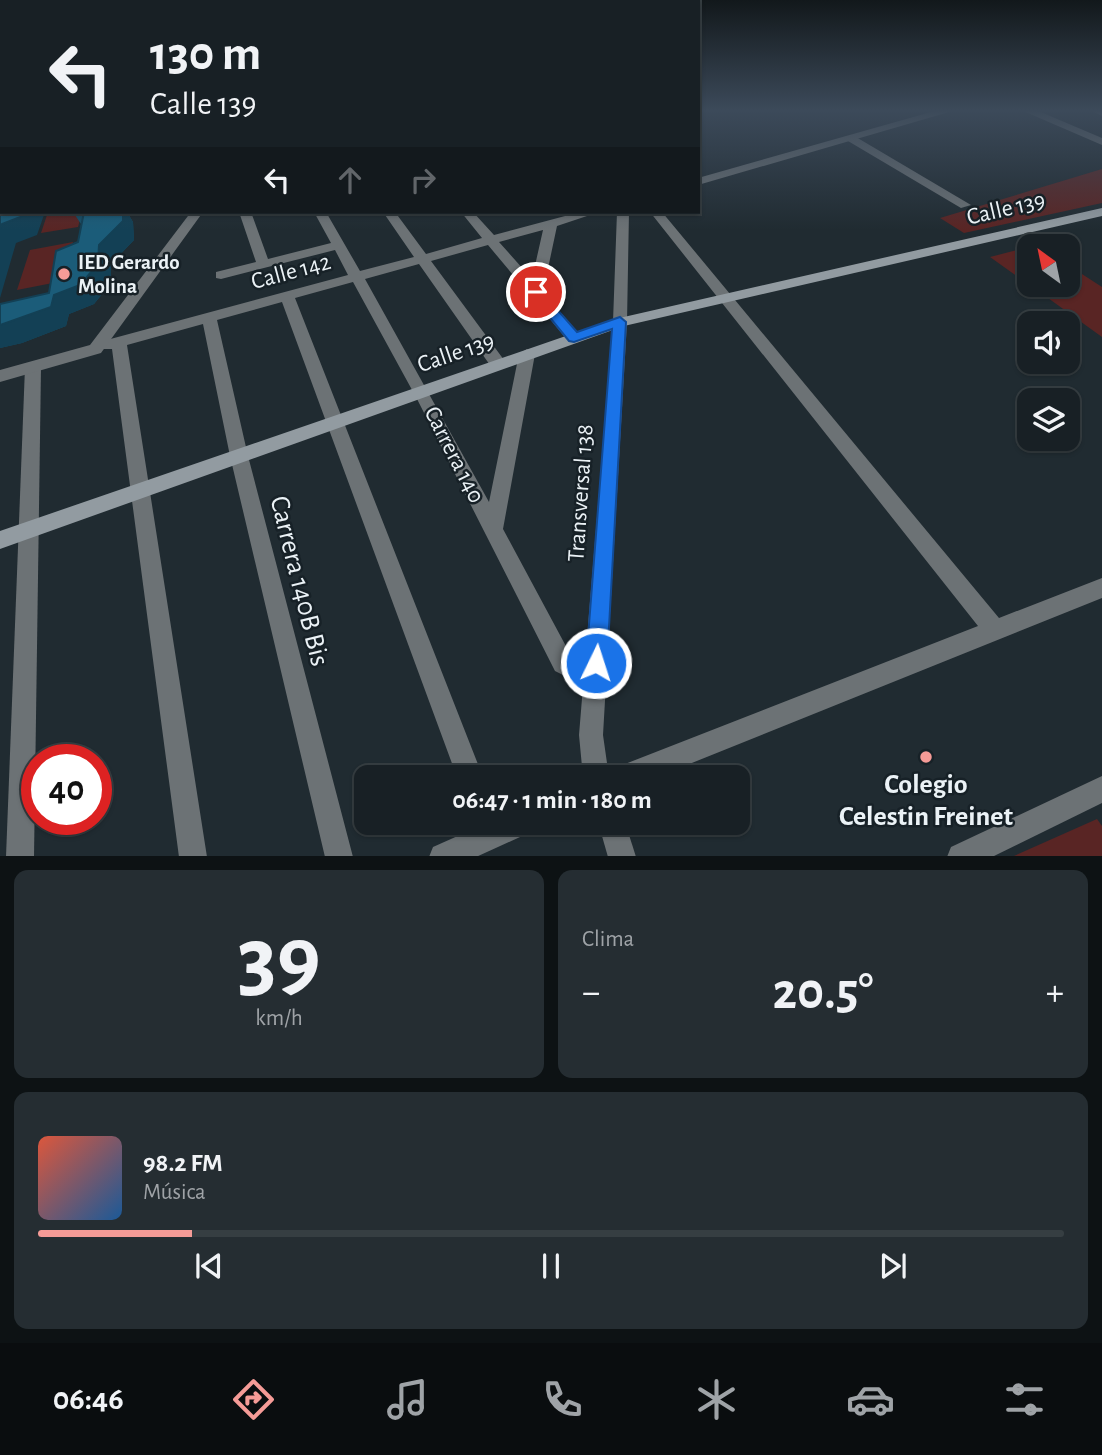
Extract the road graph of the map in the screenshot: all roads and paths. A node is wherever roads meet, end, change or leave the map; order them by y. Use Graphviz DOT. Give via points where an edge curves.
graph roads {
  1 [pos="813,150"];
  2 [pos="871,150"];
  3 [pos="700,181"];
  4 [pos="965,205"];
  5 [pos="1102,212"];
  6 [pos="196,214"];
  7 [pos="246,214"];
  8 [pos="321,214"];
  9 [pos="390,214"];
  10 [pos="469,214"];
  11 [pos="585,214"];
  12 [pos="624,214"];
  13 [pos="658,214"];
  14 [pos="551,223"];
  15 [pos="491,240"];
  16 [pos="339,245"];
  17 [pos="423,259"];
  18 [pos="263,264"];
  19 [pos="221,275"];
  20 [pos="357,277"];
  21 [pos="536,292"];
  22 [pos="287,296"];
  23 [pos="726,298"];
  24 [pos="209,318"];
  25 [pos="620,322"];
  26 [pos="574,338"];
  27 [pos="119,343"];
  28 [pos="95,349"];
  29 [pos="527,354"];
  30 [pos="498,364"];
  31 [pos="33,367"];
  32 [pos="0,376"];
  33 [pos="421,392"];
  34 [pos="336,422"];
  35 [pos="239,456"];
  36 [pos="140,491"];
  37 [pos="29,530"];
  38 [pos="493,531"];
  39 [pos="0,540"];
  40 [pos="1102,588"];
  41 [pos="995,630"];
  42 [pos="563,663"];
  43 [pos="465,765"];
  44 [pos="594,765"];
  45 [pos="655,765"];
  46 [pos="1102,789"];
  47 [pos="479,835"];
  48 [pos="615,835"];
  49 [pos="20,856"];
  50 [pos="193,856"];
  51 [pos="339,856"];
  52 [pos="443,856"];
  53 [pos="622,856"];
  54 [pos="961,856"];
  1 -- 3 [label="street"];
  2 -- 4 [label="street"];
  5 -- 23 [label="main road, Calle 139"];
  6 -- 28 [label="street"];
  7 -- 18 [label="street"];
  8 -- 16 [label="street, Carrera 140"];
  9 -- 17 [label="street"];
  10 -- 15 [label="street"];
  11 -- 14 [label="street, Calle 142"];
  12 -- 25 [label="street, Transversal 138"];
  13 -- 23 [label="street"];
  14 -- 15 [label="street, Calle 142"];
  14 -- 21 [label="street"];
  15 -- 17 [label="street, Calle 142"];
  15 -- 21 [label="street"];
  16 -- 18 [label="street"];
  16 -- 20 [label="street, Carrera 140"];
  17 -- 20 [label="street, Calle 142"];
  17 -- 30 [label="street"];
  18 -- 19 [label="street"];
  20 -- 22 [label="street, Calle 142"];
  20 -- 33 [label="street, Carrera 140"];
  21 -- 26 [label="street"];
  22 -- 24 [label="street, Calle 142"];
  22 -- 34 [label="street"];
  23 -- 25 [label="main road, Calle 139"];
  23 -- 41 [label="street"];
  24 -- 27 [label="street, Calle 142"];
  24 -- 35 [label="street, Carrera 140B Bis"];
  25 -- 26 [label="main road, Calle 139"];
  25 -- 44 [label="street, Transversal 138" via="590,735"];
  26 -- 29 [label="main road, Calle 139"];
  27 -- 28 [label="street, Calle 142"];
  27 -- 36 [label="street"];
  28 -- 31 [label="street, Calle 142"];
  29 -- 30 [label="main road, Calle 139"];
  29 -- 38 [label="street"];
  30 -- 33 [label="main road, Calle 139"];
  31 -- 32 [label="street, Calle 142"];
  31 -- 37 [label="street"];
  33 -- 34 [label="main road, Calle 139"];
  33 -- 38 [label="street, Carrera 140"];
  34 -- 35 [label="main road, Calle 139"];
  34 -- 43 [label="street"];
  35 -- 36 [label="main road, Calle 139"];
  35 -- 51 [label="street, Carrera 140B Bis"];
  36 -- 37 [label="main road, Calle 139"];
  36 -- 50 [label="street"];
  37 -- 39 [label="main road, Calle 139"];
  37 -- 49 [label="street"];
  38 -- 42 [label="street, Carrera 140"];
  40 -- 41 [label="street"];
  41 -- 45 [label="street"];
  46 -- 54 [label="street"];
  47 -- 52 [label="street"];
  48 -- 53 [label="street"];
}
